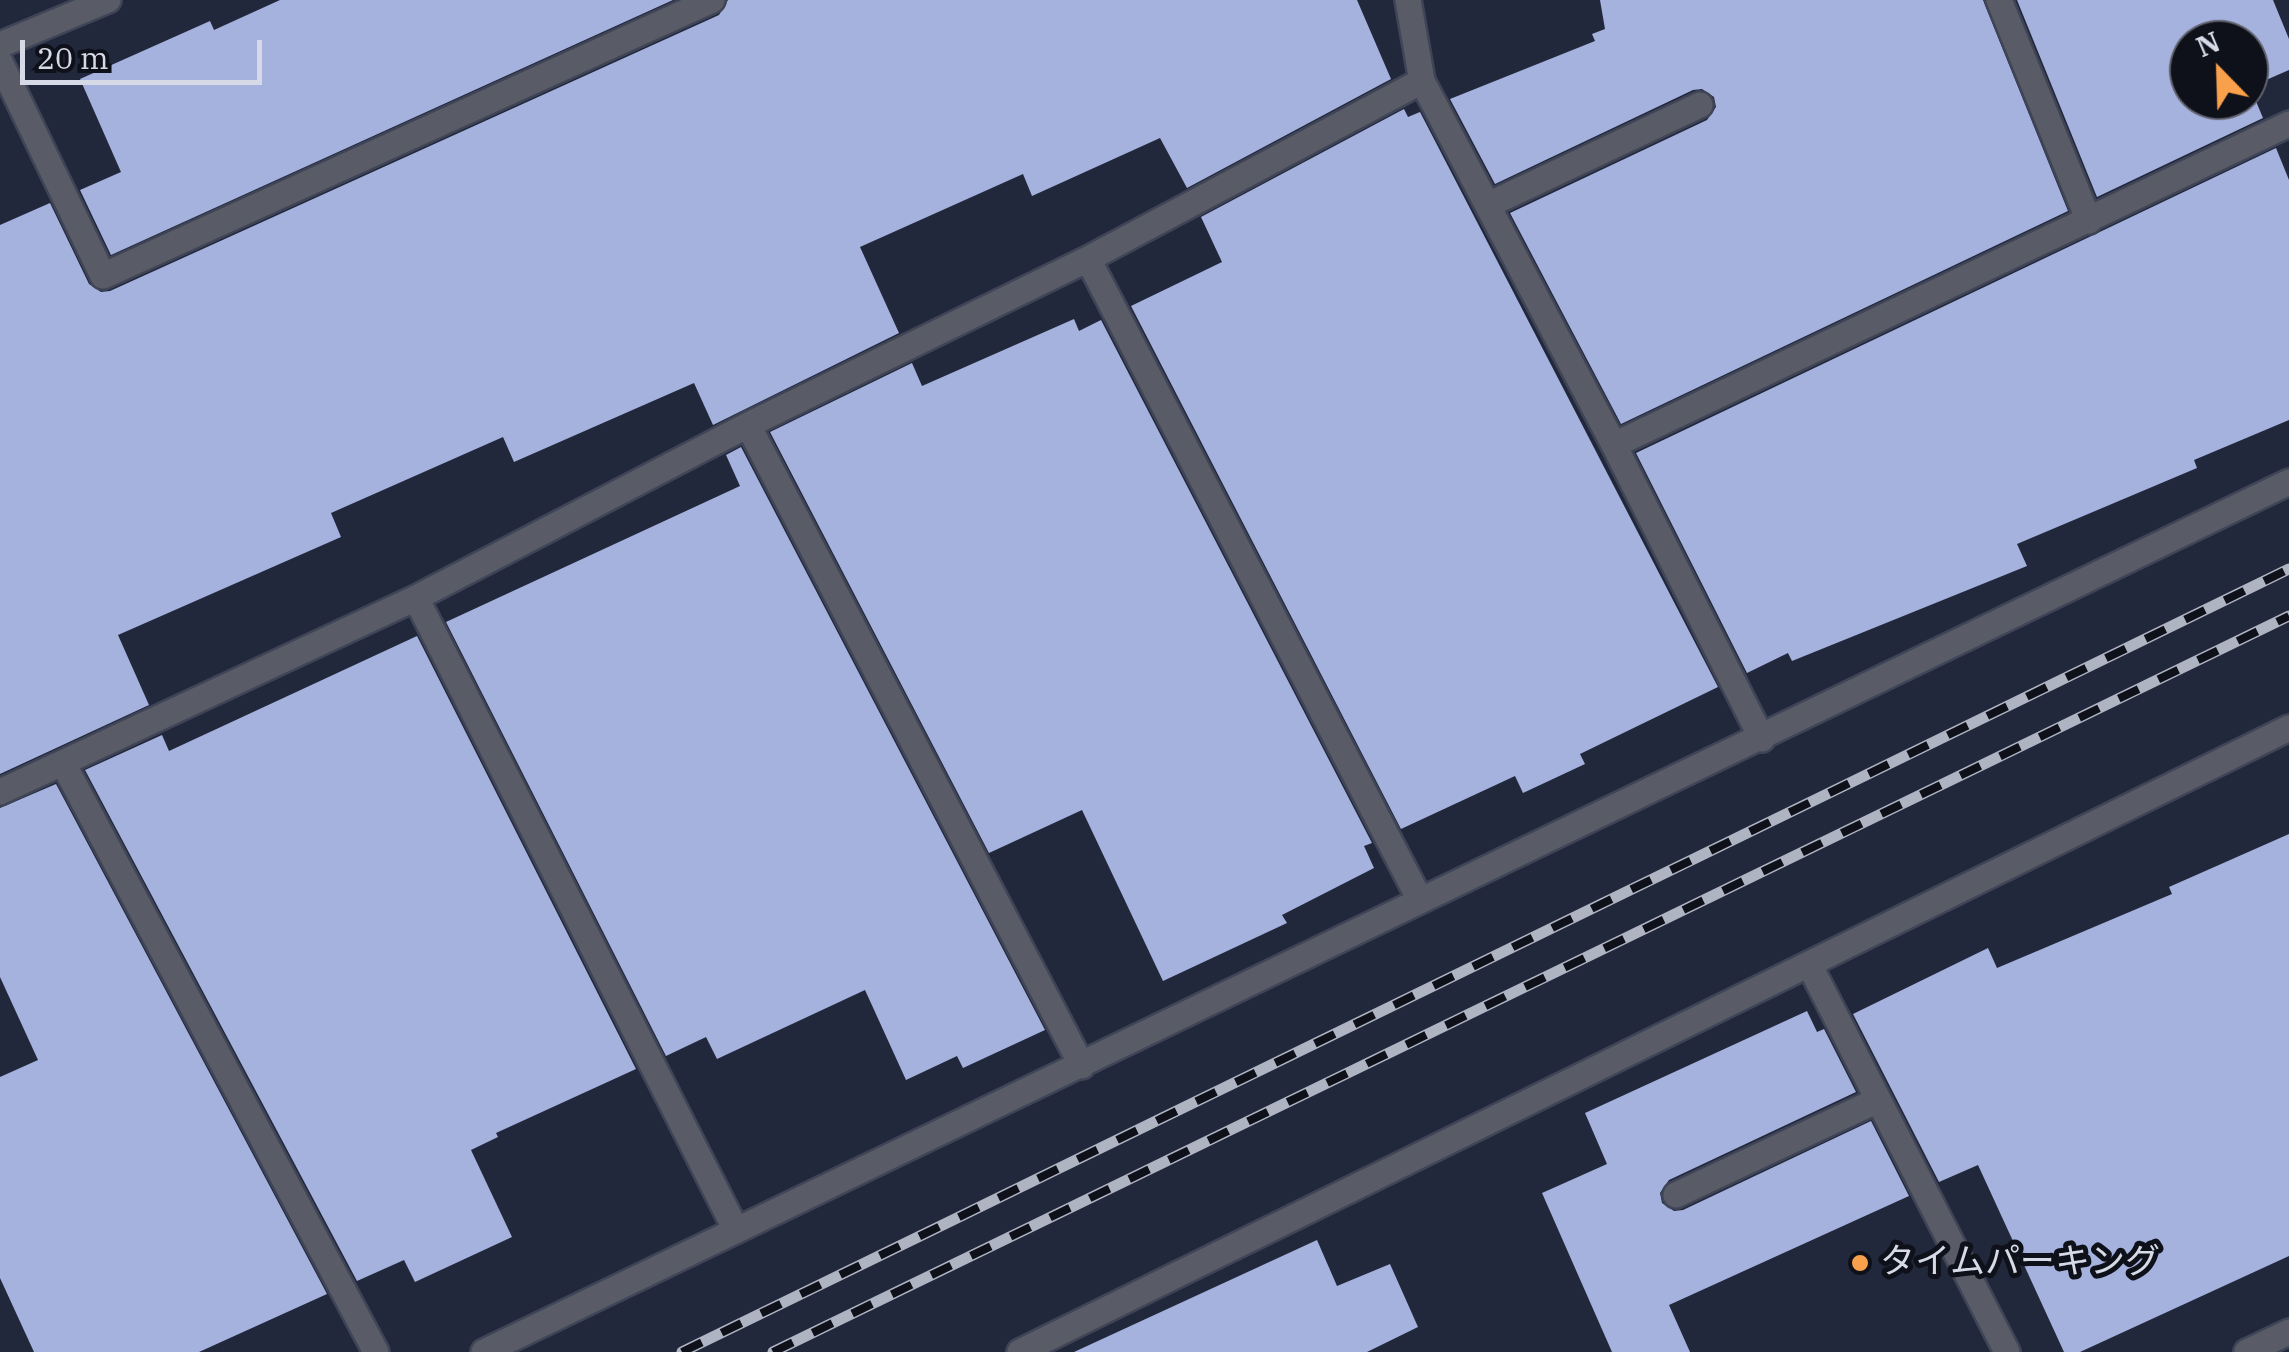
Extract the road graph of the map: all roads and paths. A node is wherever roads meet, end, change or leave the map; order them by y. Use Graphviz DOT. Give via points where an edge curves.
graph roads {
  1 [pos="108,0"];
  2 [pos="712,0"];
  3 [pos="1408,0"];
  4 [pos="1999,0"];
  5 [pos="0,45"];
  6 [pos="0,62"];
  7 [pos="1422,82"];
  8 [pos="1700,104"];
  9 [pos="2289,124"];
  10 [pos="1488,205"];
  11 [pos="2088,221"];
  12 [pos="1088,258"];
  13 [pos="748,425"];
  14 [pos="1614,445"];
  15 [pos="2289,482"];
  16 [pos="416,598"];
  17 [pos="2289,728"];
  18 [pos="1762,739"];
  19 [pos="64,765"];
  20 [pos="0,792"];
  21 [pos="1420,900"];
  22 [pos="1809,964"];
  23 [pos="1082,1066"];
  24 [pos="1876,1101"];
  25 [pos="1676,1195"];
  26 [pos="736,1230"];
  27 [pos="2289,1332"];
  28 [pos="376,1352"];
  29 [pos="484,1352"];
  30 [pos="1020,1352"];
  31 [pos="2007,1352"];
  32 [pos="2247,1352"];
  1 -- 5 [label="street"];
  2 -- 6 [label="street" via="103,276"];
  3 -- 7 [label="street"];
  4 -- 11 [label="street"];
  7 -- 10 [label="street"];
  7 -- 12 [label="street"];
  8 -- 10 [label="street"];
  9 -- 11 [label="street"];
  10 -- 14 [label="street"];
  11 -- 14 [label="street"];
  12 -- 13 [label="street"];
  12 -- 21 [label="street"];
  13 -- 16 [label="street"];
  13 -- 23 [label="street"];
  14 -- 18 [label="street"];
  15 -- 18 [label="street"];
  16 -- 19 [label="street"];
  16 -- 26 [label="street"];
  17 -- 22 [label="street"];
  18 -- 21 [label="street"];
  19 -- 20 [label="street"];
  19 -- 28 [label="street"];
  21 -- 23 [label="street"];
  22 -- 24 [label="street"];
  22 -- 30 [label="street"];
  23 -- 26 [label="street"];
  24 -- 25 [label="street"];
  24 -- 31 [label="street"];
  26 -- 29 [label="street"];
  27 -- 32 [label="street"];
}
